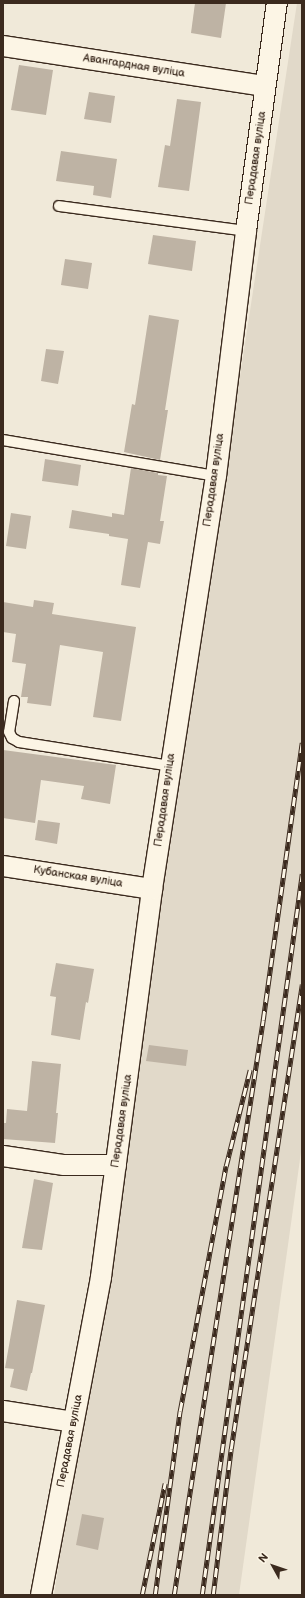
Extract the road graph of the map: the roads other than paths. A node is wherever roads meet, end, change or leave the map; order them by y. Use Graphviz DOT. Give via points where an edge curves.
graph roads {
  1 [pos="277,3"];
  2 [pos="3,46"];
  3 [pos="265,86"];
  4 [pos="59,206"];
  5 [pos="246,231"];
  6 [pos="3,440"];
  7 [pos="216,476"];
  8 [pos="14,701"];
  9 [pos="170,766"];
  10 [pos="3,866"];
  11 [pos="152,889"];
  12 [pos="3,1156"];
  13 [pos="116,1165"];
  14 [pos="3,1411"];
  15 [pos="73,1422"];
  16 [pos="41,1595"];
  1 -- 3 [label="street, Перадавая вуліца"];
  2 -- 3 [label="street, Авангардная вуліца"];
  3 -- 5 [label="street, Перадавая вуліца"];
  4 -- 5 [label="lane"];
  5 -- 7 [label="street, Перадавая вуліца"];
  6 -- 7 [label="lane"];
  7 -- 9 [label="street, Перадавая вуліца"];
  8 -- 9 [label="lane" via="9,732 12,738 20,742"];
  9 -- 11 [label="street, Перадавая вуліца"];
  10 -- 11 [label="street, Кубанская вуліца"];
  11 -- 13 [label="street, Перадавая вуліца"];
  12 -- 13 [label="street" via="64,1165"];
  13 -- 15 [label="street, Перадавая вуліца" via="101,1277"];
  14 -- 15 [label="street"];
  15 -- 16 [label="street, Перадавая вуліца"];
}
